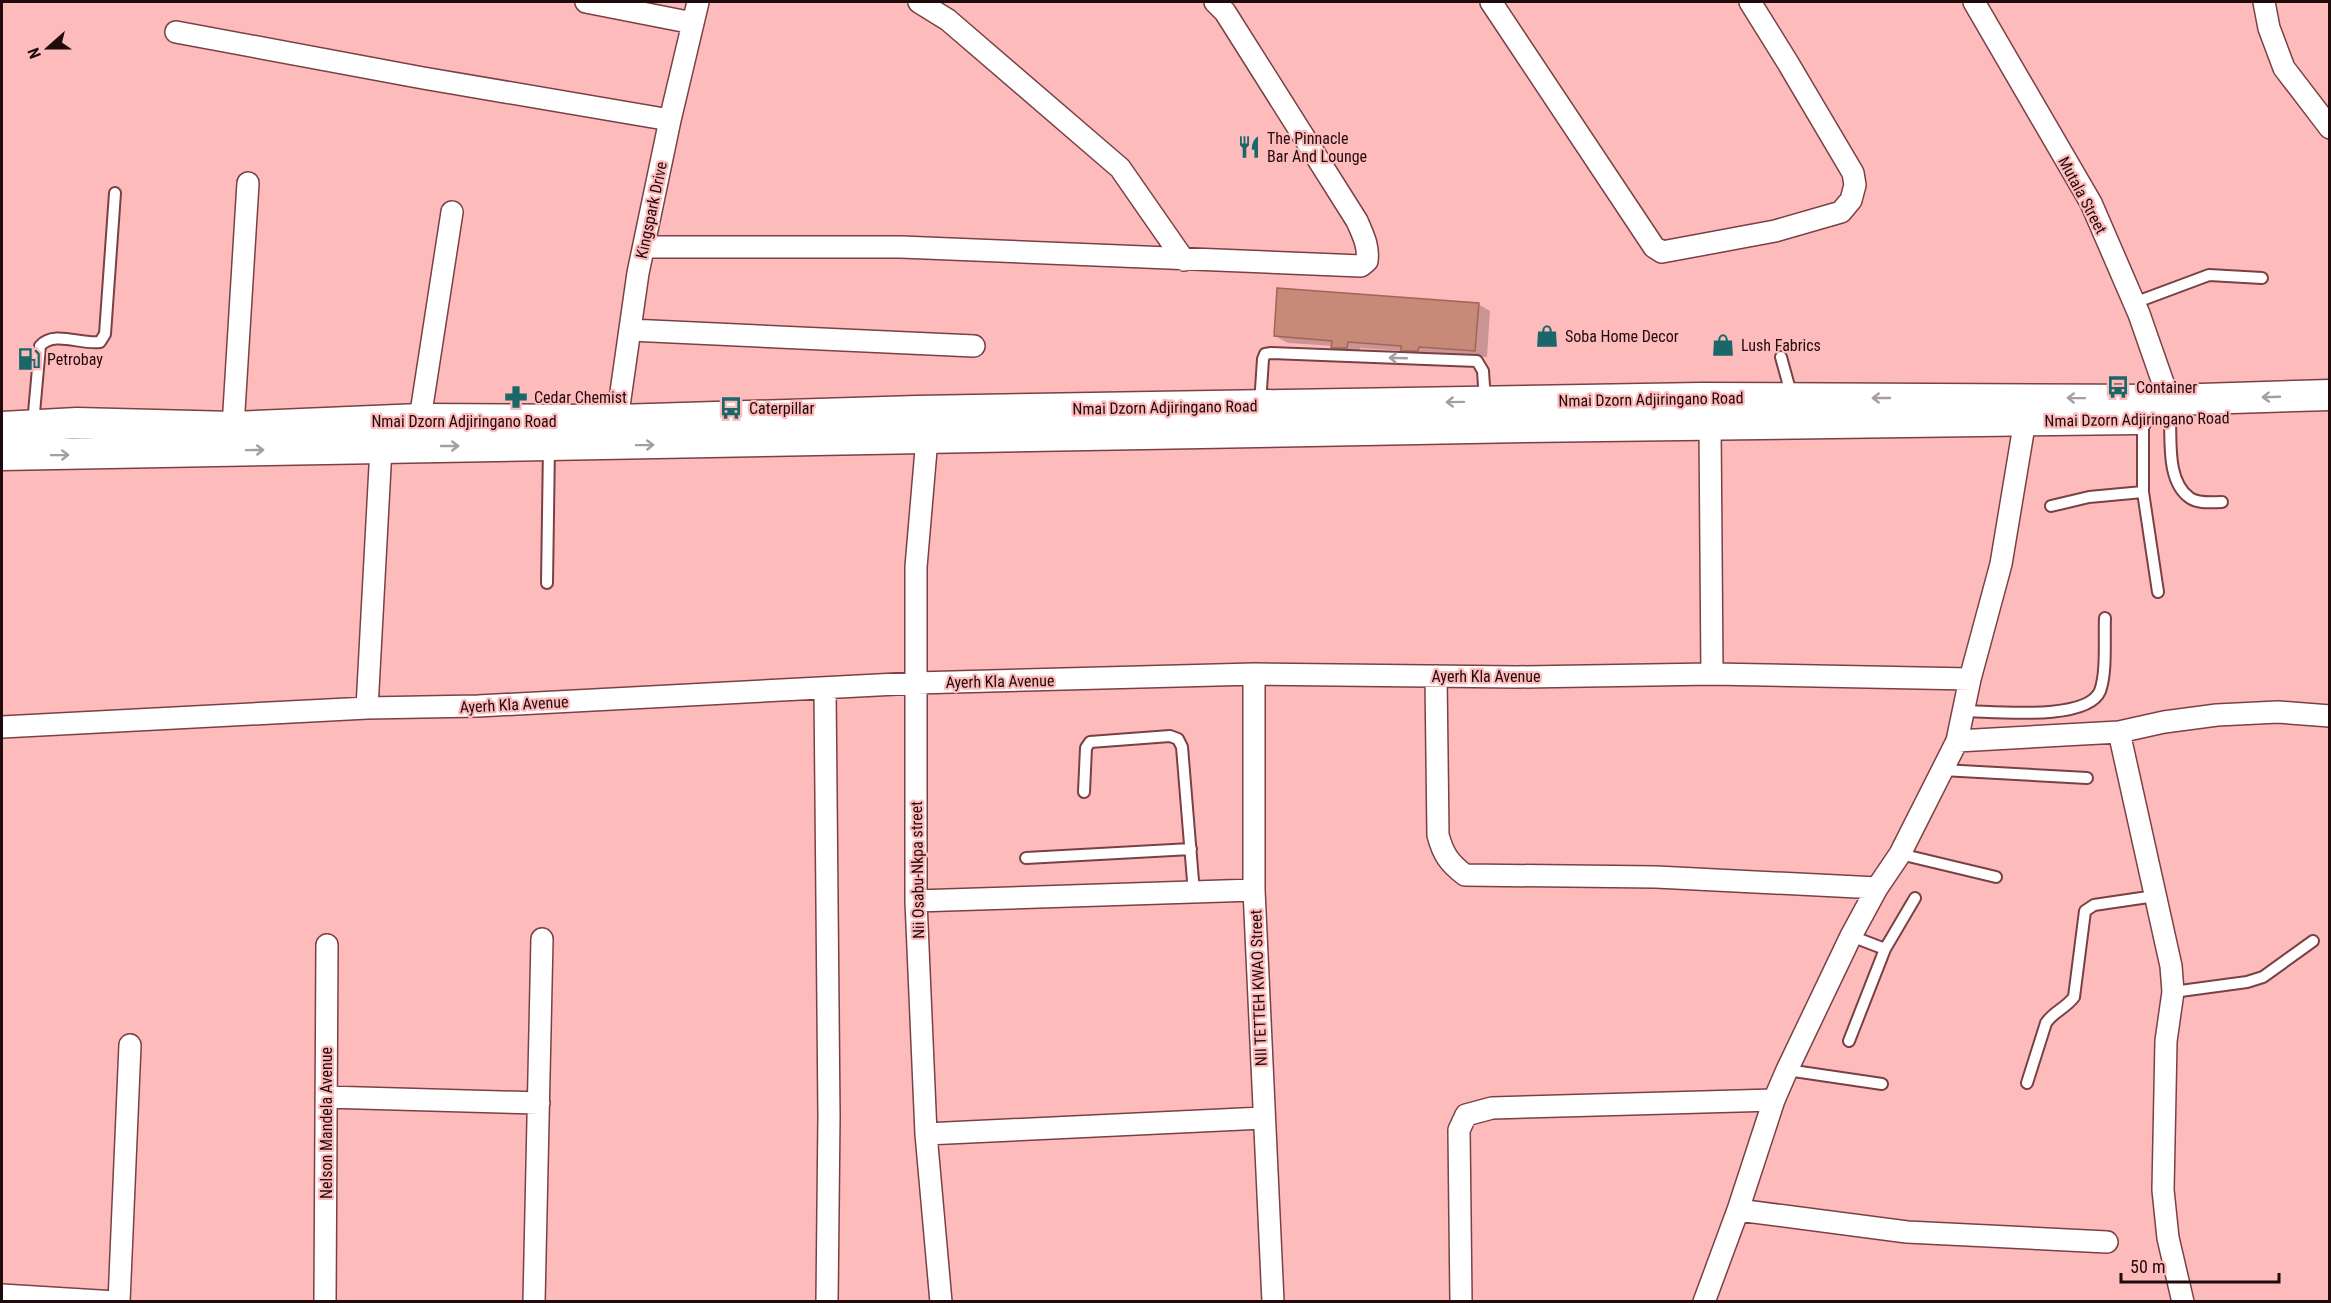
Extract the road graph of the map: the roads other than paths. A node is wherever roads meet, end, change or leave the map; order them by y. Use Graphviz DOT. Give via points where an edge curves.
graph roads {
  1 [pos="586,2"];
  2 [pos="698,2"];
  3 [pos="919,2"];
  4 [pos="1215,2"];
  5 [pos="1491,2"];
  6 [pos="1750,2"];
  7 [pos="1974,2"];
  8 [pos="2264,2"];
  9 [pos="693,23"];
  10 [pos="176,32"];
  11 [pos="670,120"];
  12 [pos="2330,128"];
  13 [pos="248,183"];
  14 [pos="114,193"];
  15 [pos="452,212"];
  16 [pos="644,247"];
  17 [pos="1184,260"];
  18 [pos="2262,278"];
  19 [pos="2134,303"];
  20 [pos="630,330"];
  21 [pos="975,346"];
  22 [pos="1781,357"];
  23 [pos="2330,395"];
  24 [pos="1792,398"];
  25 [pos="1485,401"];
  26 [pos="1260,405"];
  27 [pos="2160,412"];
  28 [pos="1522,414"];
  29 [pos="2330,416"];
  30 [pos="420,419"];
  31 [pos="617,420"];
  32 [pos="2025,420"];
  33 [pos="33,424"];
  34 [pos="1710,426"];
  35 [pos="2,427"];
  36 [pos="233,427"];
  37 [pos="927,438"];
  38 [pos="549,446"];
  39 [pos="381,448"];
  40 [pos="2,455"];
  41 [pos="2143,492"];
  42 [pos="2222,502"];
  43 [pos="2050,506"];
  44 [pos="547,583"];
  45 [pos="2158,592"];
  46 [pos="2105,618"];
  47 [pos="1254,674"];
  48 [pos="1712,674"];
  49 [pos="1436,676"];
  50 [pos="1970,679"];
  51 [pos="916,683"];
  52 [pos="825,688"];
  53 [pos="367,708"];
  54 [pos="1964,711"];
  55 [pos="2330,716"];
  56 [pos="2,726"];
  57 [pos="2119,732"];
  58 [pos="1957,741"];
  59 [pos="1942,770"];
  60 [pos="2087,778"];
  61 [pos="1084,792"];
  62 [pos="1191,849"];
  63 [pos="1900,854"];
  64 [pos="1026,858"];
  65 [pos="1996,877"];
  66 [pos="1877,888"];
  67 [pos="1254,890"];
  68 [pos="1194,893"];
  69 [pos="2156,896"];
  70 [pos="1915,898"];
  71 [pos="916,901"];
  72 [pos="1851,936"];
  73 [pos="542,939"];
  74 [pos="2313,941"];
  75 [pos="327,945"];
  76 [pos="1885,949"];
  77 [pos="2173,992"];
  78 [pos="1849,1041"];
  79 [pos="130,1045"];
  80 [pos="1787,1070"];
  81 [pos="2027,1083"];
  82 [pos="1882,1084"];
  83 [pos="326,1097"];
  84 [pos="1774,1100"];
  85 [pos="539,1103"];
  86 [pos="1263,1118"];
  87 [pos="926,1134"];
  88 [pos="1738,1210"];
  89 [pos="2107,1242"];
  90 [pos="2,1295"];
  91 [pos="117,1302"];
  92 [pos="325,1302"];
  93 [pos="534,1302"];
  94 [pos="827,1302"];
  95 [pos="941,1302"];
  96 [pos="1273,1302"];
  97 [pos="1461,1302"];
  98 [pos="1704,1302"];
  99 [pos="2183,1302"];
  1 -- 9 [label="street"];
  2 -- 9 [label="street, Kingspark Drive"];
  3 -- 17 [label="street" via="948,20 1120,168"];
  4 -- 17 [label="street" via="1357,221 1367,243 1367,261 1361,266"];
  5 -- 6 [label="street" via="1654,248 1662,252 1797,226 1841,212 1851,200 1853,173"];
  7 -- 19 [label="street, Mutala Street" via="2091,203"];
  8 -- 12 [label="street" via="2284,68"];
  9 -- 11 [label="street, Kingspark Drive"];
  10 -- 11 [label="street"];
  11 -- 16 [label="street, Kingspark Drive"];
  13 -- 36 [label="street"];
  14 -- 33 [label="lane" via="105,334 100,342 52,338 40,346"];
  15 -- 30 [label="street"];
  16 -- 17 [label="street" via="901,247"];
  16 -- 20 [label="street, Kingspark Drive"];
  18 -- 19 [label="lane" via="2209,275"];
  19 -- 27 [label="street, Mutala Street"];
  20 -- 21 [label="street"];
  20 -- 31 [label="street, Kingspark Drive"];
  22 -- 24 [label="lane"];
  23 -- 27 [label="main road, Nmai Dzorn Adjiringano Road, one-way"];
  27 -- 24 [label="main road, Nmai Dzorn Adjiringano Road, one-way"];
  24 -- 28 [label="main road, Nmai Dzorn Adjiringano Road"];
  25 -- 26 [label="main road, Nmai Dzorn Adjiringano Road, one-way"];
  25 -- 26 [label="lane, one-way" via="1483,371 1477,361 1271,353 1263,359"];
  25 -- 28 [label="main road, Nmai Dzorn Adjiringano Road"];
  26 -- 31 [label="main road, Nmai Dzorn Adjiringano Road"];
  27 -- 29 [label="main road, Nmai Dzorn Adjiringano Road"];
  27 -- 32 [label="main road, Nmai Dzorn Adjiringano Road"];
  27 -- 41 [label="lane"];
  27 -- 42 [label="lane" via="2180,487 2190,498 2201,502"];
  28 -- 34 [label="main road, Nmai Dzorn Adjiringano Road"];
  28 -- 37 [label="main road, Nmai Dzorn Adjiringano Road"];
  30 -- 31 [label="main road, Nmai Dzorn Adjiringano Road"];
  30 -- 36 [label="main road, Nmai Dzorn Adjiringano Road"];
  32 -- 34 [label="main road, Nmai Dzorn Adjiringano Road"];
  32 -- 50 [label="street" via="2001,564"];
  33 -- 35 [label="main road, Nmai Dzorn Adjiringano Road"];
  33 -- 36 [label="main road, Nmai Dzorn Adjiringano Road"];
  34 -- 48 [label="street"];
  38 -- 37 [label="main road, Nmai Dzorn Adjiringano Road, one-way"];
  37 -- 51 [label="street, Nii Osabu-Nkpa street" via="916,567"];
  39 -- 38 [label="main road, Nmai Dzorn Adjiringano Road, one-way"];
  38 -- 44 [label="lane"];
  40 -- 39 [label="main road, Nmai Dzorn Adjiringano Road, one-way"];
  39 -- 53 [label="street"];
  41 -- 43 [label="lane" via="2089,497"];
  41 -- 45 [label="lane"];
  46 -- 54 [label="lane" via="2103,682 2092,702 2042,712"];
  47 -- 49 [label="street, Ayerh Kla Avenue"];
  47 -- 51 [label="street, Ayerh Kla Avenue"];
  47 -- 67 [label="street, NII TETTEH KWAO Street"];
  48 -- 49 [label="street, Ayerh Kla Avenue"];
  48 -- 50 [label="street, Ayerh Kla Avenue"];
  49 -- 66 [label="street" via="1438,835 1450,864 1465,875 1656,877"];
  50 -- 54 [label="street"];
  51 -- 52 [label="street, Ayerh Kla Avenue"];
  51 -- 71 [label="street, Nii Osabu-Nkpa street"];
  52 -- 53 [label="street, Ayerh Kla Avenue"];
  52 -- 94 [label="street"];
  53 -- 56 [label="street, Ayerh Kla Avenue"];
  54 -- 58 [label="street"];
  55 -- 57 [label="street" via="2278,712 2217,715"];
  57 -- 58 [label="street"];
  57 -- 69 [label="street"];
  58 -- 59 [label="street"];
  59 -- 60 [label="lane"];
  59 -- 63 [label="street"];
  61 -- 62 [label="lane" via="1086,748 1090,742 1170,736 1178,739 1182,747"];
  62 -- 64 [label="lane"];
  62 -- 68 [label="lane"];
  63 -- 65 [label="lane"];
  63 -- 66 [label="street"];
  66 -- 72 [label="street"];
  67 -- 68 [label="street"];
  67 -- 86 [label="street, NII TETTEH KWAO Street"];
  68 -- 71 [label="street"];
  69 -- 77 [label="street"];
  69 -- 81 [label="lane" via="2094,905 2085,911 2074,997 2046,1023"];
  70 -- 76 [label="lane"];
  71 -- 87 [label="street, Nii Osabu-Nkpa street"];
  72 -- 76 [label="lane"];
  72 -- 80 [label="street"];
  73 -- 85 [label="street"];
  74 -- 77 [label="lane" via="2263,977"];
  75 -- 83 [label="street, Nelson Mandela Avenue"];
  76 -- 78 [label="lane"];
  77 -- 99 [label="street" via="2166,1041 2163,1190 2168,1238"];
  79 -- 91 [label="street"];
  80 -- 82 [label="lane"];
  80 -- 84 [label="street"];
  83 -- 85 [label="street"];
  83 -- 92 [label="street, Nelson Mandela Avenue"];
  84 -- 88 [label="street"];
  84 -- 97 [label="street" via="1492,1108 1466,1115 1459,1130"];
  85 -- 93 [label="street"];
  86 -- 87 [label="street"];
  86 -- 96 [label="street, NII TETTEH KWAO Street"];
  87 -- 95 [label="street, Nii Osabu-Nkpa street"];
  88 -- 89 [label="street" via="1907,1232"];
  88 -- 98 [label="street"];
  90 -- 91 [label="street"];
}
